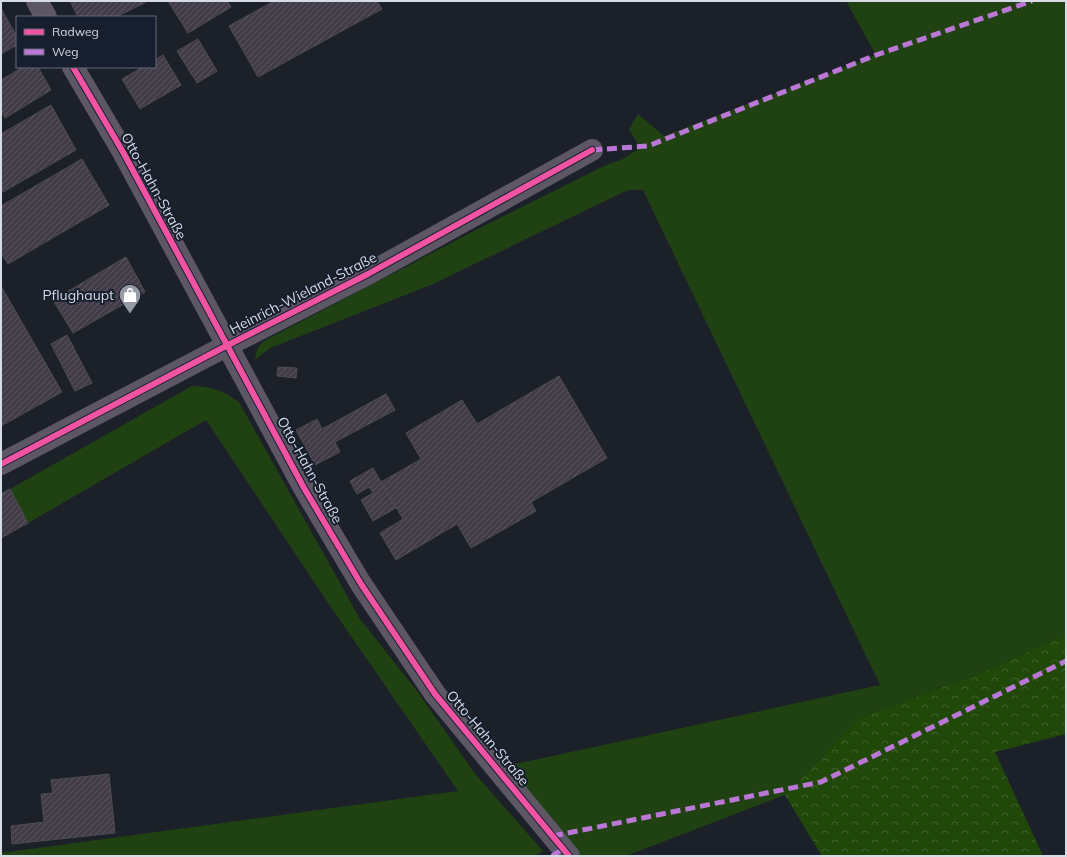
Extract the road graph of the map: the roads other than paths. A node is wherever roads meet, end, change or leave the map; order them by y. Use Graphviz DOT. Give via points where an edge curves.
graph roads {
  1 [pos="38,1"];
  2 [pos="46,16"];
  3 [pos="74,68"];
  4 [pos="592,150"];
  5 [pos="228,345"];
  6 [pos="1,464"];
  7 [pos="569,856"];
  1 -- 2 [label="street"];
  3 -- 5 [label="street, Otto-Hahn-Straße" via="123,152"];
  4 -- 5 [label="street, Heinrich-Wieland-Straße" via="364,267"];
  5 -- 6 [label="street, Heinrich-Wieland-Straße"];
  5 -- 7 [label="street, Otto-Hahn-Straße" via="304,488 361,584 435,694"];
}
